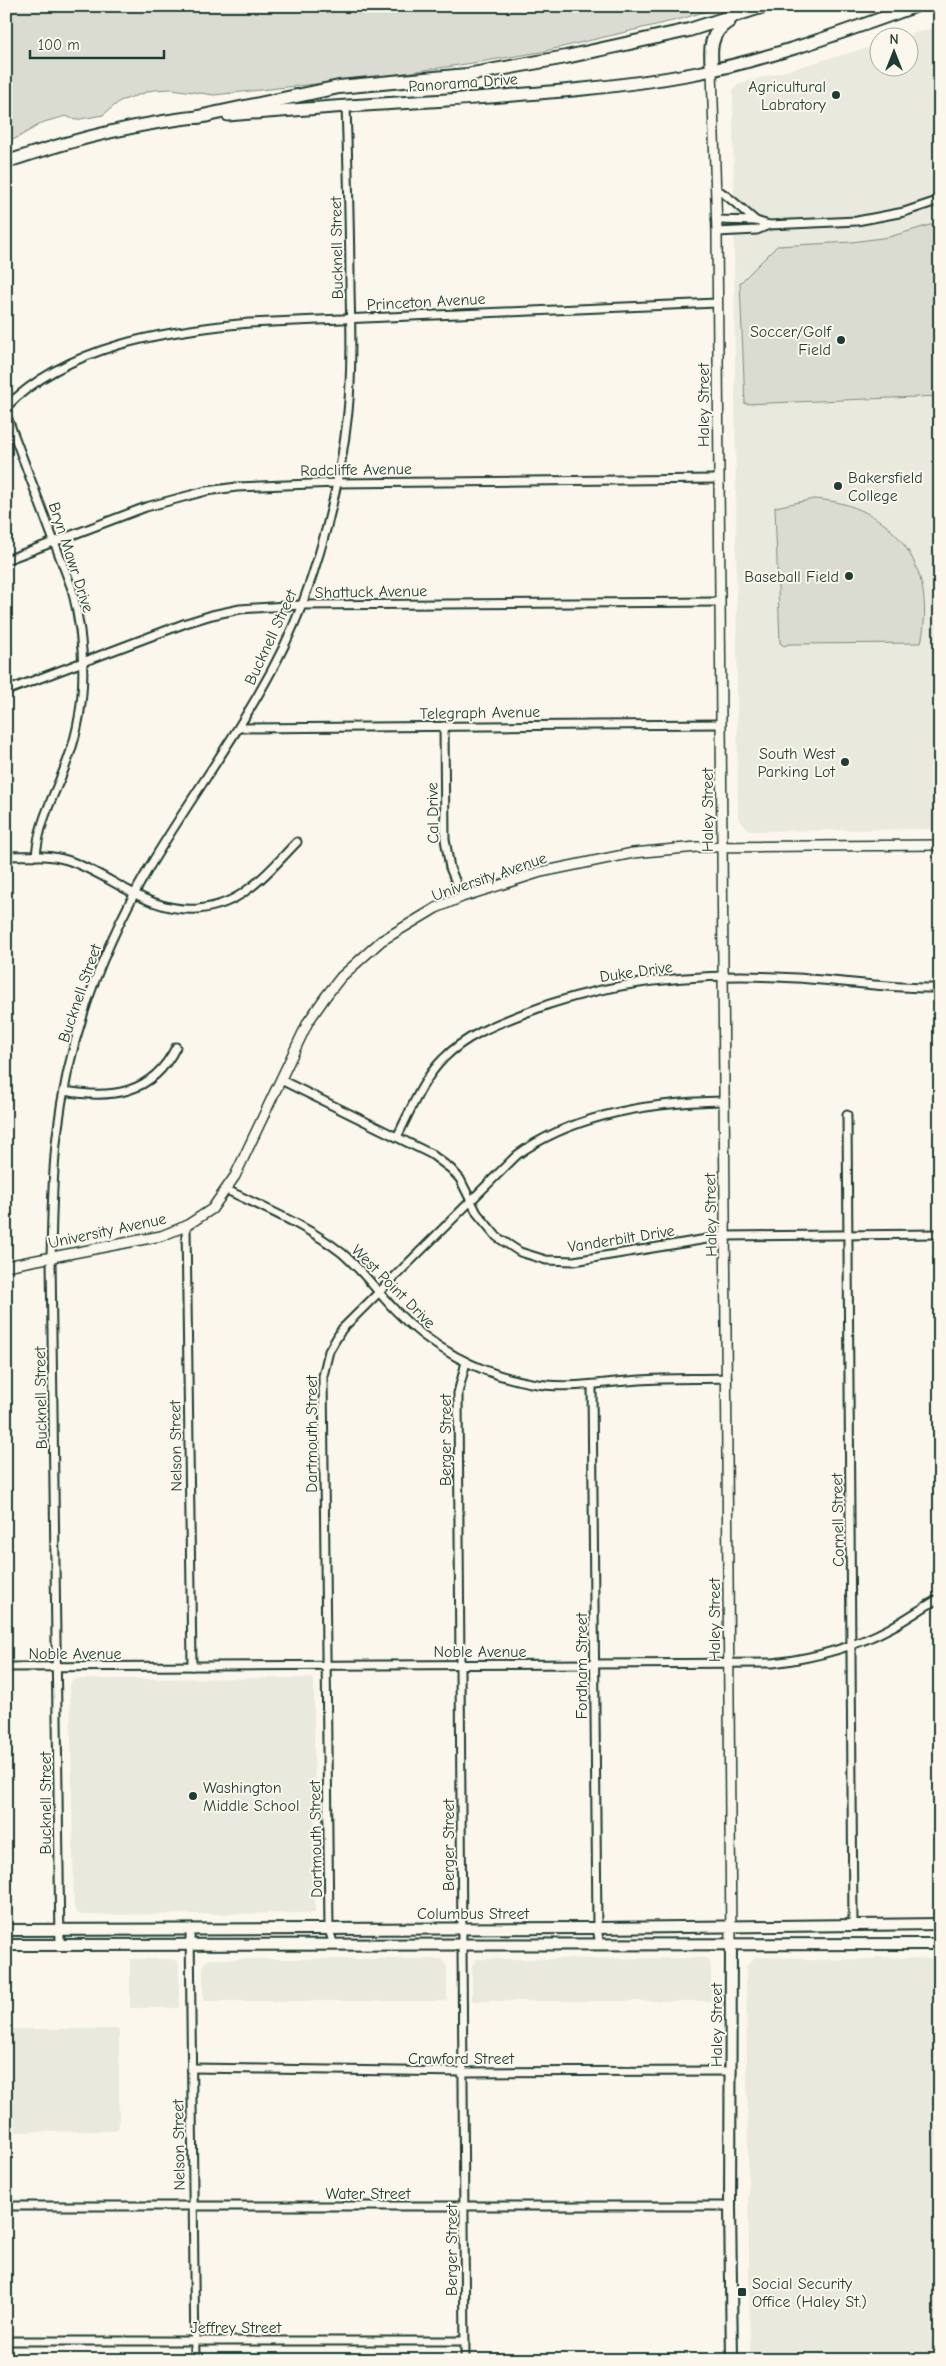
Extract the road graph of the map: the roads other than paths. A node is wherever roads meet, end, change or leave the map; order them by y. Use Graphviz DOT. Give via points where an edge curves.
graph roads {
  1 [pos="764,6"];
  2 [pos="916,6"];
  3 [pos="738,16"];
  4 [pos="712,70"];
  5 [pos="346,106"];
  6 [pos="198,117"];
  7 [pos="6,162"];
  8 [pos="716,189"];
  9 [pos="940,200"];
  10 [pos="716,220"];
  11 [pos="756,221"];
  12 [pos="769,225"];
  13 [pos="717,232"];
  14 [pos="717,302"];
  15 [pos="351,318"];
  16 [pos="6,407"];
  17 [pos="6,414"];
  18 [pos="719,479"];
  19 [pos="337,483"];
  20 [pos="55,542"];
  21 [pos="6,560"];
  22 [pos="720,602"];
  23 [pos="302,605"];
  24 [pos="83,662"];
  25 [pos="6,691"];
  26 [pos="721,724"];
  27 [pos="444,726"];
  28 [pos="239,728"];
  29 [pos="297,842"];
  30 [pos="940,844"];
  31 [pos="723,847"];
  32 [pos="6,856"];
  33 [pos="36,856"];
  34 [pos="134,895"];
  35 [pos="462,897"];
  36 [pos="723,976"];
  37 [pos="940,988"];
  38 [pos="176,1047"];
  39 [pos="281,1080"];
  40 [pos="64,1090"];
  41 [pos="724,1101"];
  42 [pos="847,1116"];
  43 [pos="397,1137"];
  44 [pos="227,1190"];
  45 [pos="472,1201"];
  46 [pos="186,1226"];
  47 [pos="940,1234"];
  48 [pos="848,1235"];
  49 [pos="725,1236"];
  50 [pos="51,1258"];
  51 [pos="6,1266"];
  52 [pos="380,1292"];
  53 [pos="466,1362"];
  54 [pos="727,1378"];
  55 [pos="592,1386"];
  56 [pos="940,1598"];
  57 [pos="852,1646"];
  58 [pos="729,1663"];
  59 [pos="595,1664"];
  60 [pos="326,1665"];
  61 [pos="461,1665"];
  62 [pos="192,1666"];
  63 [pos="6,1667"];
  64 [pos="58,1667"];
  65 [pos="853,1924"];
  66 [pos="940,1924"];
  67 [pos="730,1927"];
  68 [pos="462,1928"];
  69 [pos="597,1928"];
  70 [pos="6,1930"];
  71 [pos="60,1930"];
  72 [pos="190,1930"];
  73 [pos="329,1930"];
  74 [pos="190,1944"];
  75 [pos="731,1944"];
  76 [pos="854,1944"];
  77 [pos="940,1944"];
  78 [pos="6,1945"];
  79 [pos="60,1945"];
  80 [pos="334,1945"];
  81 [pos="462,1945"];
  82 [pos="600,1945"];
  83 [pos="191,2068"];
  84 [pos="732,2071"];
  85 [pos="464,2072"];
  86 [pos="6,2206"];
  87 [pos="193,2206"];
  88 [pos="464,2206"];
  89 [pos="730,2206"];
  90 [pos="6,2341"];
  91 [pos="194,2341"];
  92 [pos="465,2341"];
  93 [pos="195,2360"];
  94 [pos="465,2360"];
  95 [pos="732,2360"];
  1 -- 3 [label="highway"];
  2 -- 4 [label="main road, Panorama Drive" via="799,48"];
  3 -- 4 [label="highway" via="715,32 710,50"];
  3 -- 6 [label="highway" via="689,30 467,76 339,87"];
  4 -- 5 [label="main road, Panorama Drive" via="583,90"];
  4 -- 8 [label="street, Haley Street"];
  5 -- 6 [label="main road, Panorama Drive"];
  5 -- 15 [label="street, Bucknell Street"];
  6 -- 7 [label="main road, Panorama Drive" via="112,132"];
  8 -- 10 [label="street, Haley Street"];
  8 -- 11 [label="street" via="729,196 736,206"];
  9 -- 12 [label="street" via="904,212 857,221"];
  10 -- 11 [label="street"];
  10 -- 13 [label="street, Haley Street"];
  11 -- 12 [label="street"];
  12 -- 13 [label="street" via="757,230"];
  13 -- 14 [label="street, Haley Street"];
  14 -- 15 [label="street, Princeton Avenue"];
  14 -- 18 [label="street, Haley Street"];
  15 -- 16 [label="street, Princeton Avenue" via="217,326 144,339 62,366 30,386"];
  15 -- 19 [label="street, Bucknell Street" via="348,409"];
  17 -- 20 [label="street, Bryn Mawr Drive"];
  18 -- 19 [label="street, Radcliffe Avenue"];
  18 -- 22 [label="street, Haley Street"];
  19 -- 20 [label="street, Radcliffe Avenue" via="268,484 206,491 146,507"];
  19 -- 23 [label="street, Bucknell Street" via="325,535"];
  20 -- 21 [label="street, Radcliffe Avenue"];
  20 -- 24 [label="street, Bryn Mawr Drive" via="78,613"];
  22 -- 23 [label="street, Shattuck Avenue"];
  22 -- 26 [label="street, Haley Street"];
  23 -- 24 [label="street, Shattuck Avenue" via="240,609 212,615"];
  23 -- 28 [label="street, Bucknell Street" via="276,664"];
  24 -- 25 [label="street, Shattuck Avenue"];
  24 -- 33 [label="street, Bryn Mawr Drive" via="76,733 41,823"];
  26 -- 27 [label="street, Telegraph Avenue"];
  26 -- 31 [label="street, Haley Street"];
  27 -- 28 [label="street, Telegraph Avenue"];
  27 -- 35 [label="street, Cal Drive" via="445,838 450,868"];
  28 -- 34 [label="street, Bucknell Street"];
  29 -- 34 [label="street" via="247,891 220,904 175,909"];
  30 -- 31 [label="street, University Avenue"];
  31 -- 35 [label="street, University Avenue" via="665,849 601,858 541,872"];
  31 -- 36 [label="street, Haley Street"];
  32 -- 33 [label="street"];
  33 -- 34 [label="street" via="67,860"];
  34 -- 40 [label="street, Bucknell Street" via="93,987"];
  35 -- 39 [label="street, University Avenue" via="410,922 381,941 341,976 308,1022"];
  36 -- 37 [label="street, Duke Drive"];
  36 -- 41 [label="street, Haley Street"];
  36 -- 43 [label="street, Duke Drive" via="660,979 597,990 536,1008 485,1030 455,1048 432,1070"];
  38 -- 40 [label="street" via="156,1073 134,1088 105,1096"];
  39 -- 43 [label="street, Vanderbilt Drive"];
  39 -- 44 [label="street, University Avenue"];
  40 -- 50 [label="street, Bucknell Street" via="54,1170"];
  41 -- 45 [label="street, Dartmouth Street" via="646,1107 565,1130 518,1156"];
  41 -- 49 [label="street, Haley Street"];
  42 -- 48 [label="street, Cornell Street"];
  43 -- 45 [label="street, Vanderbilt Drive" via="441,1160 460,1179"];
  44 -- 46 [label="street, University Avenue" via="212,1209"];
  44 -- 52 [label="street, West Point Drive" via="326,1241 359,1268"];
  45 -- 49 [label="street, Vanderbilt Drive" via="487,1227 498,1238 520,1252 546,1260 574,1261"];
  45 -- 52 [label="street, Dartmouth Street"];
  46 -- 50 [label="street, University Avenue" via="161,1236"];
  46 -- 62 [label="street, Nelson Street"];
  47 -- 48 [label="street, Vanderbilt Drive"];
  48 -- 49 [label="street, Vanderbilt Drive"];
  48 -- 57 [label="street, Cornell Street"];
  49 -- 54 [label="street, Haley Street"];
  50 -- 51 [label="street, University Avenue"];
  50 -- 64 [label="street, Bucknell Street"];
  52 -- 53 [label="street, West Point Drive" via="412,1326"];
  52 -- 60 [label="street, Dartmouth Street" via="335,1340 323,1376"];
  53 -- 55 [label="street, West Point Drive" via="506,1378 531,1383"];
  53 -- 61 [label="street, Berger Street" via="458,1393"];
  54 -- 55 [label="street, West Point Drive" via="637,1380"];
  54 -- 58 [label="street, Haley Street"];
  55 -- 59 [label="street, Fordham Street"];
  56 -- 57 [label="street, Noble Avenue" via="891,1628"];
  57 -- 58 [label="street, Noble Avenue" via="797,1660"];
  57 -- 65 [label="street, Cornell Street"];
  58 -- 59 [label="street, Noble Avenue"];
  58 -- 67 [label="street, Haley Street"];
  59 -- 61 [label="street, Noble Avenue"];
  59 -- 69 [label="street, Fordham Street"];
  60 -- 61 [label="street, Noble Avenue"];
  60 -- 62 [label="street, Noble Avenue"];
  60 -- 73 [label="street, Dartmouth Street"];
  61 -- 68 [label="street, Berger Street"];
  62 -- 64 [label="street, Noble Avenue"];
  63 -- 64 [label="street, Noble Avenue"];
  64 -- 71 [label="street, Bucknell Street"];
  65 -- 66 [label="main road, Columbus Street"];
  65 -- 67 [label="main road, Columbus Street"];
  65 -- 76 [label="main road"];
  67 -- 69 [label="main road, Columbus Street"];
  67 -- 75 [label="street, Haley Street"];
  68 -- 69 [label="main road, Columbus Street"];
  68 -- 73 [label="main road, Columbus Street"];
  68 -- 81 [label="street, Berger Street"];
  69 -- 82 [label="street, Fordham Street"];
  70 -- 71 [label="main road, Columbus Street"];
  71 -- 72 [label="main road, Columbus Street"];
  71 -- 79 [label="street, Bucknell Street"];
  72 -- 73 [label="main road, Columbus Street"];
  72 -- 74 [label="street, Nelson Street"];
  73 -- 80 [label="street, Dartmouth Street"];
  74 -- 79 [label="main road, Columbus Street"];
  74 -- 80 [label="main road, Columbus Street"];
  74 -- 83 [label="street, Nelson Street"];
  75 -- 76 [label="main road, Columbus Street"];
  75 -- 82 [label="main road, Columbus Street"];
  75 -- 84 [label="main road, Haley Street"];
  76 -- 77 [label="main road, Columbus Street"];
  78 -- 79 [label="main road, Columbus Street"];
  80 -- 81 [label="main road, Columbus Street"];
  81 -- 82 [label="main road, Columbus Street"];
  81 -- 85 [label="street, Berger Street"];
  83 -- 85 [label="street, Crawford Street"];
  83 -- 87 [label="street, Nelson Street"];
  84 -- 85 [label="street, Crawford Street"];
  84 -- 89 [label="main road, Haley Street"];
  85 -- 88 [label="street, Berger Street"];
  86 -- 87 [label="street, Water Street"];
  87 -- 88 [label="street, Water Street"];
  87 -- 91 [label="street, Nelson Street"];
  88 -- 89 [label="street, Water Street"];
  88 -- 92 [label="street, Berger Street"];
  89 -- 95 [label="main road, Haley Street"];
  90 -- 91 [label="street, Jeffrey Street"];
  91 -- 92 [label="street, Jeffrey Street"];
  91 -- 93 [label="street, Nelson Street"];
  92 -- 94 [label="street, Berger Street"];
}
